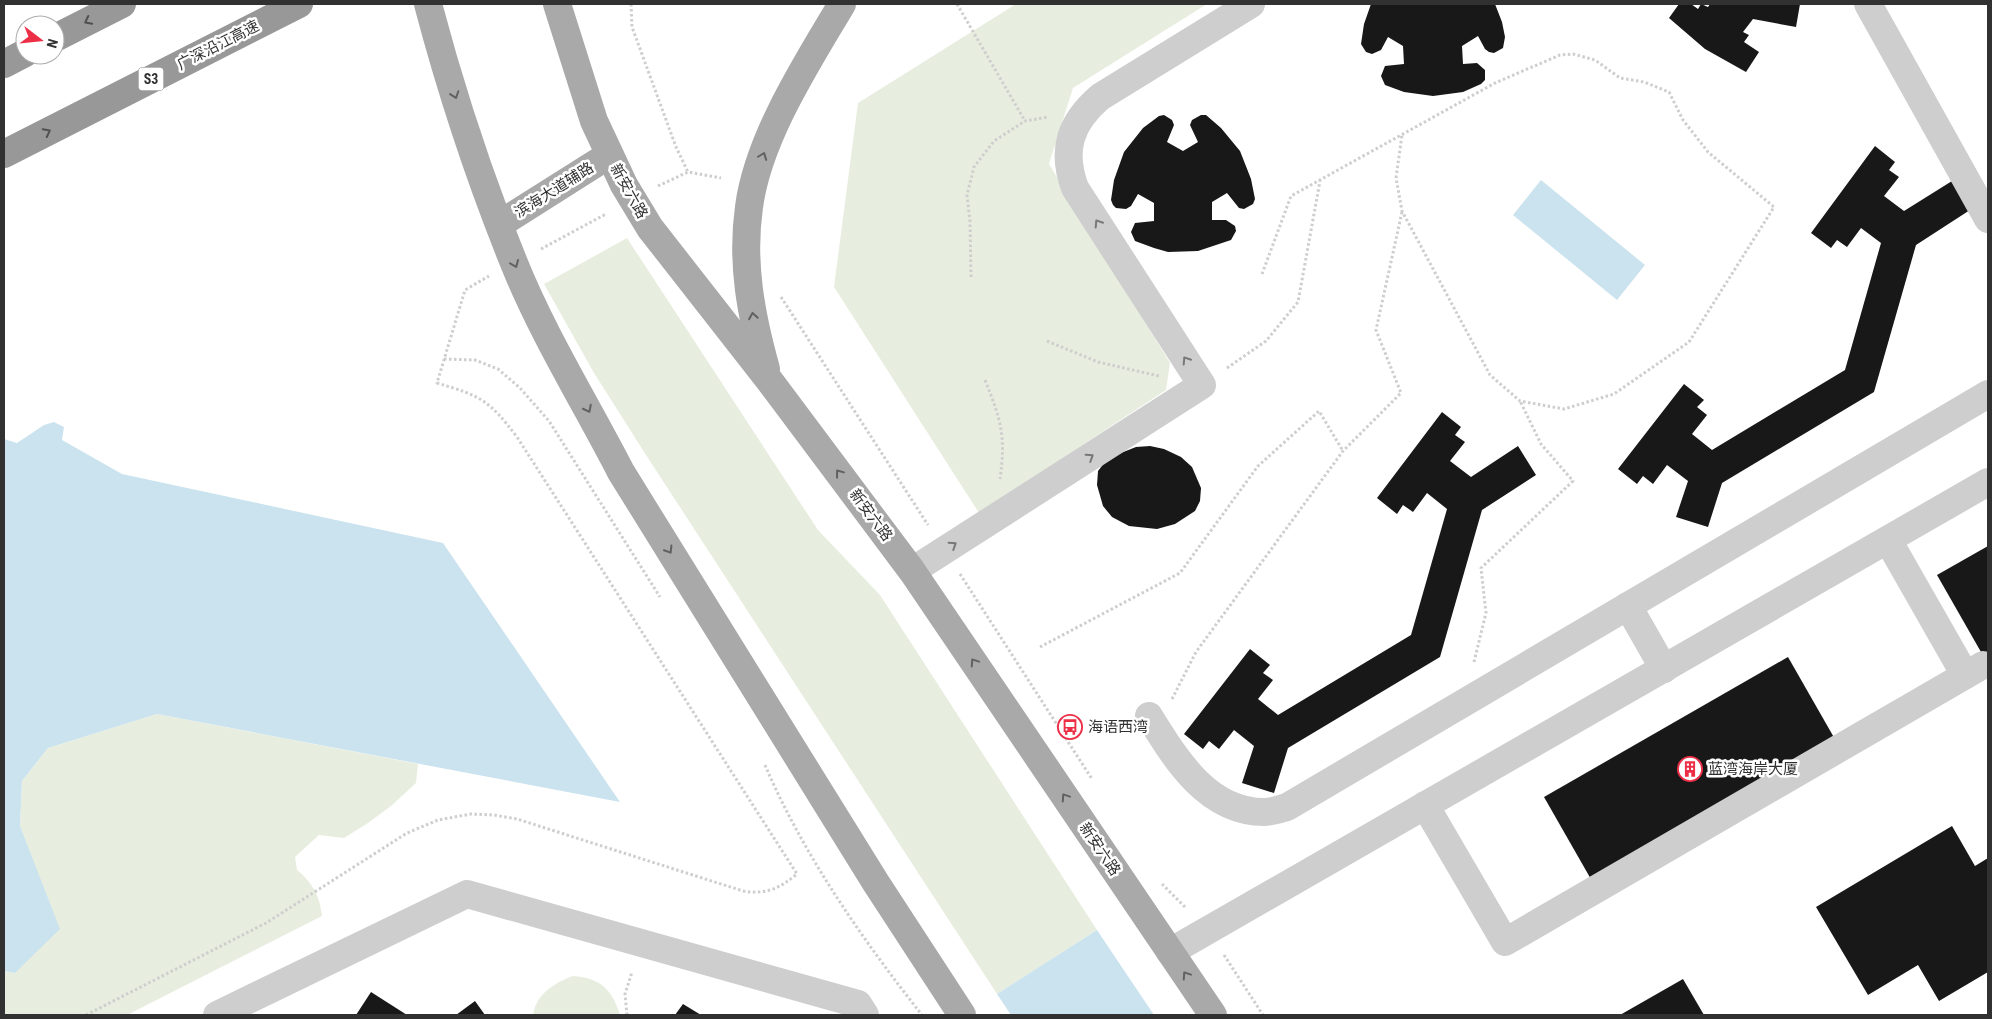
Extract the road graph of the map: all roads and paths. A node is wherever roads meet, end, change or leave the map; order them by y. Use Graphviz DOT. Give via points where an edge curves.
graph roads {
  1 [pos="122,4"];
  2 [pos="299,4"];
  3 [pos="428,4"];
  4 [pos="558,4"];
  5 [pos="631,4"];
  6 [pos="842,4"];
  7 [pos="957,4"];
  8 [pos="1251,4"];
  9 [pos="1868,4"];
  10 [pos="65,33"];
  11 [pos="1083,111"];
  12 [pos="1025,121"];
  13 [pos="1402,135"];
  14 [pos="4,154"];
  15 [pos="609,155"];
  16 [pos="688,172"];
  17 [pos="721,178"];
  18 [pos="1320,180"];
  19 [pos="633,199"];
  20 [pos="1402,211"];
  21 [pos="1988,219"];
  22 [pos="500,224"];
  23 [pos="504,269"];
  24 [pos="1262,274"];
  25 [pos="971,277"];
  26 [pos="778,292"];
  27 [pos="1048,341"];
  28 [pos="444,359"];
  29 [pos="769,380"];
  30 [pos="985,380"];
  31 [pos="1202,386"];
  32 [pos="1988,394"];
  33 [pos="1520,401"];
  34 [pos="1343,451"];
  35 [pos="1988,482"];
  36 [pos="997,516"];
  37 [pos="1888,540"];
  38 [pos="945,550"];
  39 [pos="912,571"];
  40 [pos="661,598"];
  41 [pos="1628,606"];
  42 [pos="1040,647"];
  43 [pos="1473,666"];
  44 [pos="1664,669"];
  45 [pos="1161,711"];
  46 [pos="762,757"];
  47 [pos="1095,784"];
  48 [pos="1425,805"];
  49 [pos="797,874"];
  50 [pos="1161,883"];
  51 [pos="1208,930"];
  52 [pos="640,944"];
  53 [pos="1170,952"];
  54 [pos="217,1015"];
  55 [pos="627,1015"];
  56 [pos="865,1015"];
  57 [pos="922,1015"];
  58 [pos="962,1015"];
  59 [pos="1213,1015"];
  60 [pos="1264,1015"];
  1 -- 10 [label="highway, one-way"];
  14 -- 2 [label="highway, 广深沿江高速 / S3, one-way"];
  3 -- 22 [label="main road, one-way" via="439,48"];
  4 -- 15 [label="main road, 新安六路" via="594,121"];
  5 -- 16 [label="path" via="632,27"];
  29 -- 6 [label="main road, one-way" via="754,325 748,287 749,206 758,171 788,97"];
  7 -- 12 [label="path"];
  8 -- 11 [label="street" via="1100,97"];
  9 -- 21 [label="street"];
  11 -- 12 [label="path"];
  31 -- 11 [label="street, one-way" via="1075,188 1068,168 1069,150 1073,130"];
  12 -- 25 [label="path" via="994,142 974,167 967,195"];
  13 -- 18 [label="path"];
  13 -- 20 [label="path" via="1396,178"];
  13 -- 33 [label="path" via="1495,83 1540,62 1573,54 1595,60 1620,78 1644,82 1669,92 1683,120 1708,152 1774,207 1689,342 1614,394 1564,409"];
  15 -- 19 [label="main road, 新安六路"];
  15 -- 22 [label="main road, 滨海大道辅路"];
  16 -- 17 [label="path"];
  16 -- 19 [label="path"];
  18 -- 24 [label="path" via="1291,196"];
  18 -- 31 [label="path" via="1298,302 1266,341"];
  19 -- 23 [label="path"];
  19 -- 29 [label="main road, 新安六路" via="650,228"];
  20 -- 33 [label="path" via="1490,376"];
  20 -- 34 [label="path" via="1376,330 1402,393"];
  22 -- 23 [label="main road"];
  23 -- 28 [label="path" via="465,290"];
  23 -- 58 [label="main road, one-way" via="555,351 621,472 876,884"];
  26 -- 38 [label="path"];
  27 -- 31 [label="path" via="1098,362"];
  28 -- 40 [label="path" via="475,360 498,369 520,388 549,421"];
  28 -- 49 [label="path" via="437,383 479,397 497,410 517,437"];
  39 -- 29 [label="main road, 新安六路, one-way"];
  30 -- 36 [label="path" via="998,412 1004,446"];
  36 -- 31 [label="street, one-way"];
  32 -- 41 [label="street"];
  33 -- 43 [label="path" via="1541,444 1573,481 1481,568 1486,613"];
  34 -- 42 [label="path" via="1319,411 1258,466 1180,573"];
  34 -- 45 [label="path" via="1196,652 1172,698"];
  35 -- 37 [label="street"];
  38 -- 36 [label="street, one-way"];
  37 -- 44 [label="street"];
  37 -- 48 [label="street" via="1974,670 1505,942"];
  38 -- 39 [label="street"];
  38 -- 47 [label="path"];
  53 -- 39 [label="main road, 新安六路, one-way"];
  41 -- 44 [label="street"];
  41 -- 45 [label="street" via="1287,807 1264,812 1237,807 1219,799 1190,776 1177,760"];
  44 -- 48 [label="street"];
  46 -- 57 [label="path" via="784,808 872,952"];
  48 -- 51 [label="street"];
  50 -- 51 [label="path"];
  51 -- 53 [label="street"];
  51 -- 60 [label="path"];
  52 -- 54 [label="street" via="467,894"];
  52 -- 55 [label="path" via="626,994"];
  52 -- 56 [label="street" via="858,1004"];
  59 -- 53 [label="main road, 新安六路, one-way"];
}
